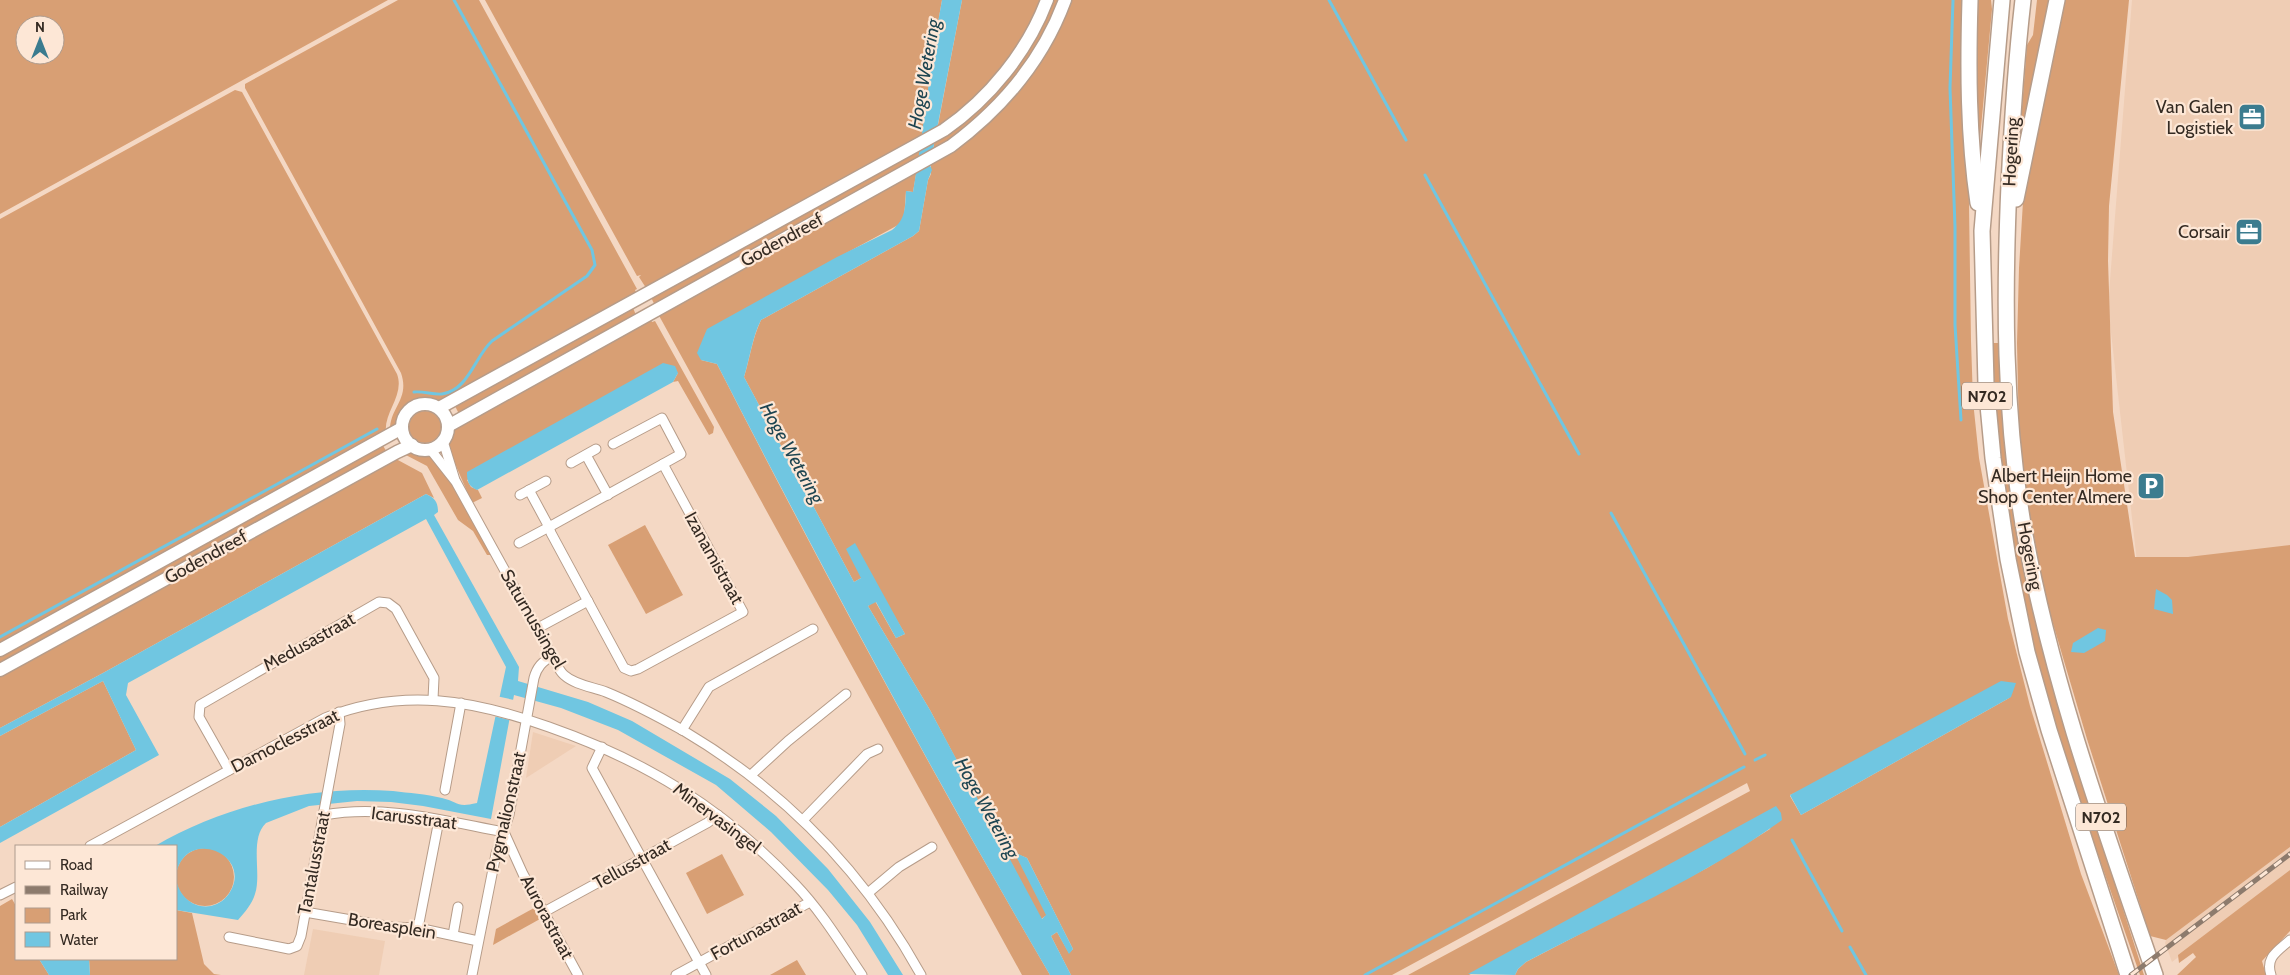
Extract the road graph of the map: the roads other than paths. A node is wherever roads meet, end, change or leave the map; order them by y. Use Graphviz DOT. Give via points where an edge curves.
graph roads {
  1 [pos="1047,0"];
  2 [pos="1065,0"];
  3 [pos="1970,0"];
  4 [pos="2002,0"];
  5 [pos="2023,0"];
  6 [pos="2056,0"];
  7 [pos="1982,231"];
  8 [pos="2007,238"];
  9 [pos="439,408"];
  10 [pos="448,426"];
  11 [pos="402,428"];
  12 [pos="444,441"];
  13 [pos="613,444"];
  14 [pos="412,445"];
  15 [pos="430,449"];
  16 [pos="596,450"];
  17 [pos="586,455"];
  18 [pos="571,463"];
  19 [pos="663,464"];
  20 [pos="546,481"];
  21 [pos="456,482"];
  22 [pos="608,495"];
  23 [pos="549,526"];
  24 [pos="519,543"];
  25 [pos="588,601"];
  26 [pos="536,629"];
  27 [pos="813,629"];
  28 [pos="0,650"];
  29 [pos="552,656"];
  30 [pos="0,670"];
  31 [pos="846,694"];
  32 [pos="433,699"];
  33 [pos="461,703"];
  34 [pos="340,712"];
  35 [pos="526,719"];
  36 [pos="682,730"];
  37 [pos="602,747"];
  38 [pos="878,748"];
  39 [pos="228,770"];
  40 [pos="751,774"];
  41 [pos="445,790"];
  42 [pos="718,814"];
  43 [pos="324,815"];
  44 [pos="439,820"];
  45 [pos="803,820"];
  46 [pos="504,832"];
  47 [pos="92,845"];
  48 [pos="932,848"];
  49 [pos="642,859"];
  50 [pos="15,887"];
  51 [pos="868,894"];
  52 [pos="0,896"];
  53 [pos="810,902"];
  54 [pos="458,907"];
  55 [pos="305,912"];
  56 [pos="544,912"];
  57 [pos="418,928"];
  58 [pos="453,936"];
  59 [pos="229,938"];
  60 [pos="2290,940"];
  61 [pos="478,941"];
  62 [pos="699,962"];
  63 [pos="472,975"];
  64 [pos="578,975"];
  65 [pos="676,975"];
  66 [pos="706,975"];
  67 [pos="862,975"];
  68 [pos="921,975"];
  69 [pos="2128,975"];
  70 [pos="2155,975"];
  71 [pos="2271,975"];
  1 -- 9 [label="main road, Godendreef" via="1025,43 996,82 969,110 937,134"];
  2 -- 10 [label="main road, Godendreef" via="1042,49 1009,94 976,128 910,170"];
  3 -- 7 [label="highway, N702" via="1971,160"];
  4 -- 7 [label="highway, Hogering / N702"];
  5 -- 8 [label="highway, Hogering / N702"];
  6 -- 8 [label="highway, N702"];
  7 -- 69 [label="highway, Hogering / N702" via="1986,384 1993,458 2012,584 2049,730"];
  8 -- 70 [label="highway, Hogering / N702" via="2005,323 2011,423 2023,523 2064,697"];
  9 -- 10 [label="main road" via="446,416"];
  9 -- 11 [label="main road" via="427,404 414,406 405,416"];
  10 -- 12 [label="main road"];
  11 -- 14 [label="main road" via="406,440"];
  11 -- 28 [label="main road, Godendreef"];
  12 -- 15 [label="main road"];
  12 -- 21 [label="street, Saturnussingel"];
  13 -- 19 [label="street" via="662,418 681,454"];
  14 -- 15 [label="main road"];
  14 -- 30 [label="main road, Godendreef"];
  15 -- 21 [label="street, Saturnussingel"];
  16 -- 17 [label="street"];
  17 -- 18 [label="street"];
  17 -- 22 [label="street"];
  19 -- 22 [label="street"];
  19 -- 25 [label="street, Izanamistraat" via="743,612 631,671 624,668"];
  20 -- 23 [label="street, Izanamistraat" via="524,493"];
  21 -- 26 [label="street, Saturnussingel"];
  22 -- 23 [label="street"];
  23 -- 24 [label="street"];
  23 -- 25 [label="street, Izanamistraat"];
  25 -- 26 [label="street"];
  26 -- 29 [label="street, Saturnussingel"];
  27 -- 36 [label="street" via="709,687"];
  29 -- 35 [label="street, Pygmalionstraat" via="536,671"];
  29 -- 36 [label="street, Saturnussingel" via="564,675 578,683 607,693"];
  31 -- 40 [label="street"];
  32 -- 33 [label="street, Damoclesstraat"];
  32 -- 34 [label="street, Damoclesstraat" via="394,700"];
  32 -- 39 [label="street, Medusastraat" via="434,678 392,606 379,602 200,704 199,717"];
  33 -- 35 [label="street, Damoclesstraat"];
  33 -- 41 [label="street"];
  34 -- 39 [label="street, Damoclesstraat"];
  34 -- 43 [label="street, Tantalusstraat"];
  35 -- 37 [label="street, Minervasingel"];
  35 -- 46 [label="street, Pygmalionstraat"];
  36 -- 40 [label="street, Saturnussingel"];
  37 -- 42 [label="street, Minervasingel" via="678,787"];
  37 -- 49 [label="street" via="592,768"];
  38 -- 45 [label="street" via="867,754"];
  39 -- 47 [label="street, Damoclesstraat"];
  40 -- 45 [label="street, Saturnussingel"];
  42 -- 49 [label="street, Tellusstraat"];
  42 -- 53 [label="street, Minervasingel" via="771,860"];
  43 -- 44 [label="street, Icarusstraat" via="369,812"];
  43 -- 55 [label="street, Tantalusstraat"];
  44 -- 46 [label="street, Icarusstraat"];
  44 -- 57 [label="street"];
  45 -- 51 [label="street, Saturnussingel"];
  46 -- 56 [label="street, Aurorastraat"];
  46 -- 61 [label="street, Pygmalionstraat" via="496,854"];
  48 -- 51 [label="street" via="899,867"];
  49 -- 56 [label="street, Tellusstraat"];
  49 -- 62 [label="street"];
  50 -- 52 [label="street"];
  51 -- 68 [label="street, Saturnussingel"];
  53 -- 62 [label="street, Fortunastraat"];
  53 -- 67 [label="street, Minervasingel"];
  54 -- 58 [label="street"];
  55 -- 57 [label="street, Boreasplein" via="392,927"];
  55 -- 59 [label="street, Tantalusstraat" via="297,946 289,949"];
  56 -- 64 [label="street, Aurorastraat"];
  57 -- 58 [label="street, Boreasplein"];
  58 -- 61 [label="street, Boreasplein"];
  60 -- 71 [label="street" via="2270,959"];
  61 -- 63 [label="street, Pygmalionstraat"];
  62 -- 65 [label="street, Fortunastraat"];
  62 -- 66 [label="street"];
}
